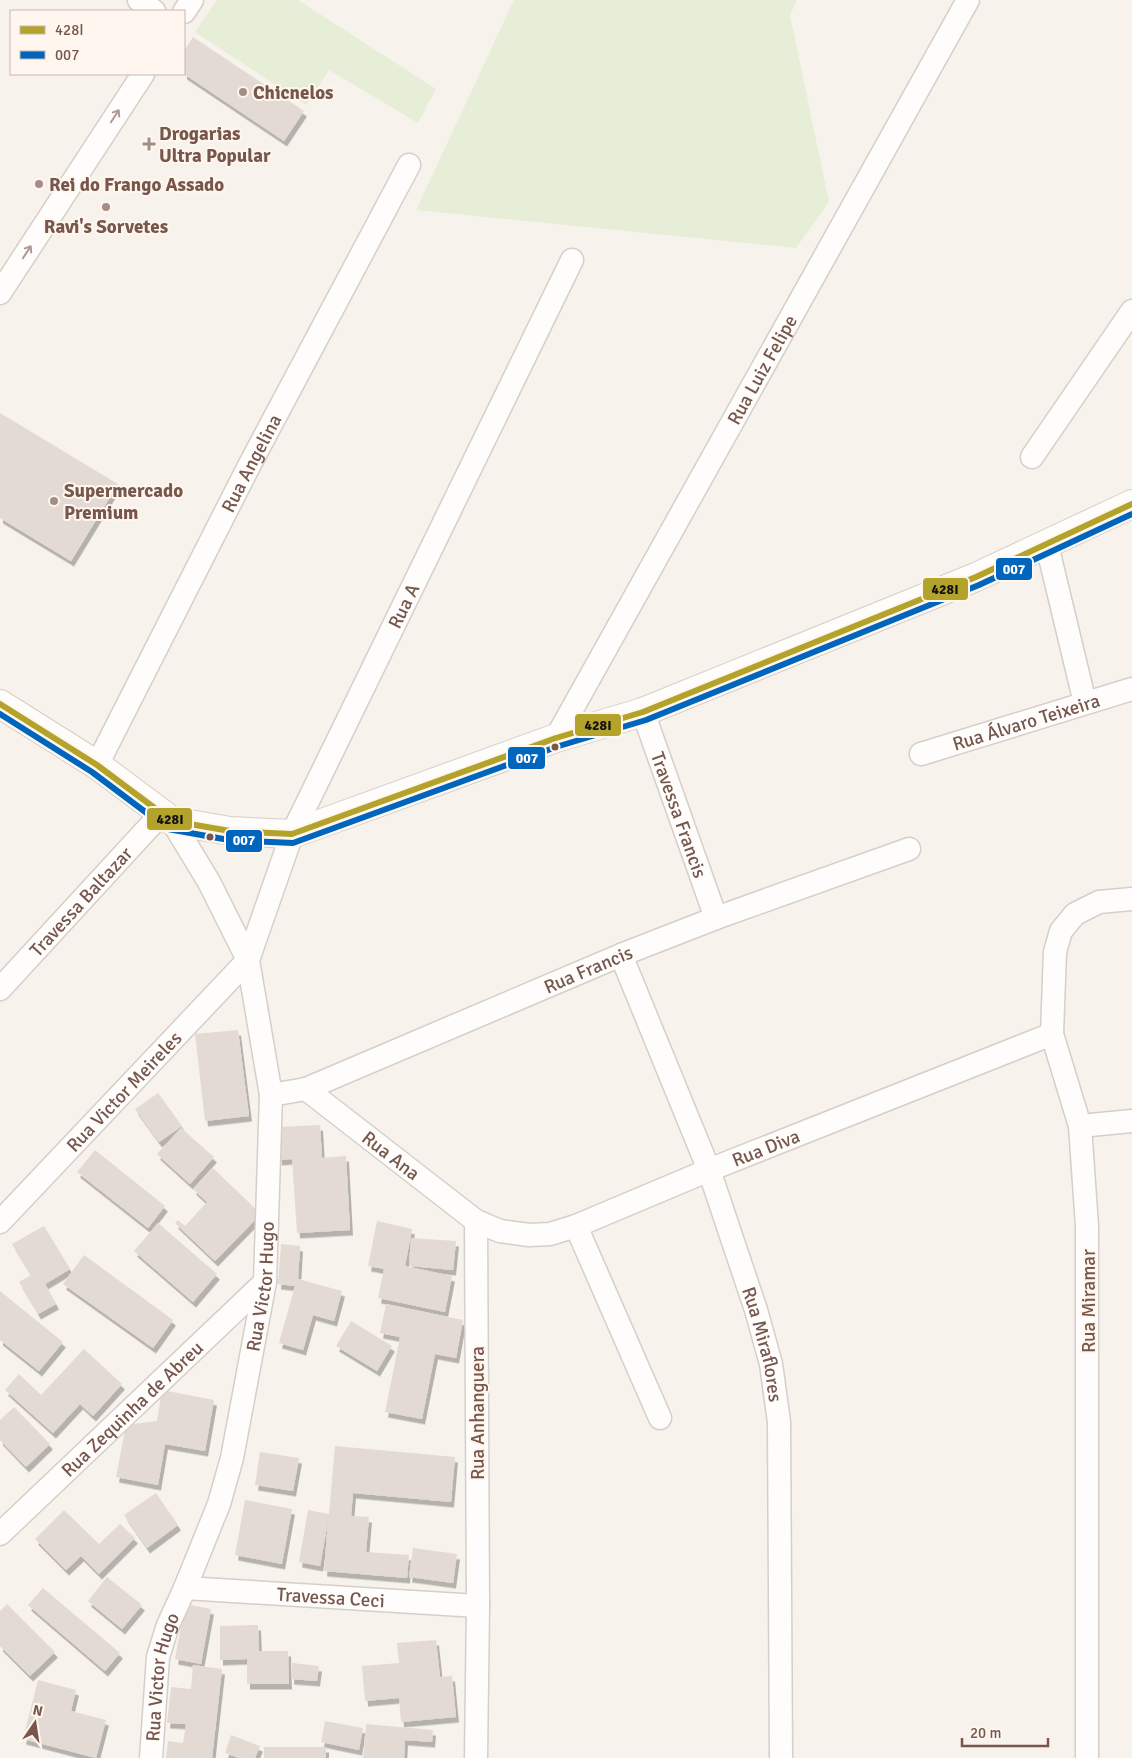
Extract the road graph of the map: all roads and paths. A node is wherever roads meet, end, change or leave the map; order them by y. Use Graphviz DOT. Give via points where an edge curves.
graph roads {
  1 [pos="139,0"];
  2 [pos="192,0"];
  3 [pos="968,0"];
  4 [pos="153,10"];
  5 [pos="185,10"];
  6 [pos="142,75"];
  7 [pos="409,165"];
  8 [pos="572,260"];
  9 [pos="1,291"];
  10 [pos="1132,311"];
  11 [pos="1032,457"];
  12 [pos="1132,504"];
  13 [pos="1047,545"];
  14 [pos="1132,689"];
  15 [pos="1085,703"];
  16 [pos="0,704"];
  17 [pos="643,712"];
  18 [pos="556,738"];
  19 [pos="921,754"];
  20 [pos="97,765"];
  21 [pos="167,817"];
  22 [pos="292,834"];
  23 [pos="909,849"];
  24 [pos="1132,899"];
  25 [pos="716,918"];
  26 [pos="621,955"];
  27 [pos="248,960"];
  28 [pos="0,990"];
  29 [pos="1052,1034"];
  30 [pos="306,1089"];
  31 [pos="271,1095"];
  32 [pos="1132,1122"];
  33 [pos="1080,1126"];
  34 [pos="709,1170"];
  35 [pos="476,1220"];
  36 [pos="0,1222"];
  37 [pos="576,1226"];
  38 [pos="265,1282"];
  39 [pos="660,1418"];
  40 [pos="0,1534"];
  41 [pos="185,1588"];
  42 [pos="478,1606"];
  43 [pos="151,1758"];
  44 [pos="476,1758"];
  45 [pos="781,1758"];
  46 [pos="1087,1758"];
  1 -- 4 [label="street"];
  2 -- 5 [label="street"];
  3 -- 18 [label="street, Rua Luiz Felipe"];
  9 -- 6 [label="street, one-way"];
  7 -- 20 [label="street, Rua Angelina" via="250,464"];
  8 -- 22 [label="street, Rua A"];
  10 -- 11 [label="street"];
  12 -- 13 [label="main road"];
  13 -- 15 [label="street"];
  13 -- 17 [label="main road"];
  14 -- 15 [label="street, Rua Álvaro Teixeira"];
  15 -- 19 [label="street, Rua Álvaro Teixeira"];
  16 -- 20 [label="main road"];
  17 -- 18 [label="main road"];
  17 -- 25 [label="street, Travessa Francis"];
  18 -- 22 [label="main road"];
  20 -- 21 [label="main road"];
  21 -- 22 [label="main road" via="230,830"];
  21 -- 27 [label="street, Rua Victor Hugo" via="208,882"];
  21 -- 28 [label="street, Travessa Baltazar"];
  22 -- 27 [label="street, Rua A"];
  23 -- 25 [label="street, Rua Francis"];
  24 -- 29 [label="street, Rua Miramar" via="1098,902 1075,914 1060,931 1055,952"];
  25 -- 26 [label="street, Rua Francis"];
  26 -- 30 [label="street, Rua Francis"];
  26 -- 34 [label="street, Rua Miraflores"];
  27 -- 31 [label="street, Rua Victor Hugo"];
  27 -- 36 [label="street, Rua Victor Meireles"];
  29 -- 33 [label="street, Rua Miramar"];
  29 -- 34 [label="street, Rua Diva"];
  30 -- 31 [label="street, Rua Francis"];
  30 -- 35 [label="street, Rua Ana"];
  31 -- 38 [label="street, Rua Victor Hugo"];
  32 -- 33 [label="street"];
  33 -- 46 [label="street, Rua Miramar" via="1088,1246"];
  34 -- 37 [label="street, Rua Diva"];
  34 -- 45 [label="street, Rua Miraflores" via="756,1310 771,1364 779,1422"];
  35 -- 37 [label="street, Rua Diva" via="500,1231 528,1235 550,1234"];
  35 -- 42 [label="street, Rua Anhanguera"];
  37 -- 39 [label="street"];
  38 -- 40 [label="street, Rua Zequinha de Abreu"];
  38 -- 41 [label="street, Rua Victor Hugo" via="232,1458 219,1504"];
  41 -- 42 [label="street, Travessa Ceci"];
  41 -- 43 [label="street, Rua Victor Hugo" via="158,1657"];
  42 -- 44 [label="street, Rua Anhanguera"];
}
